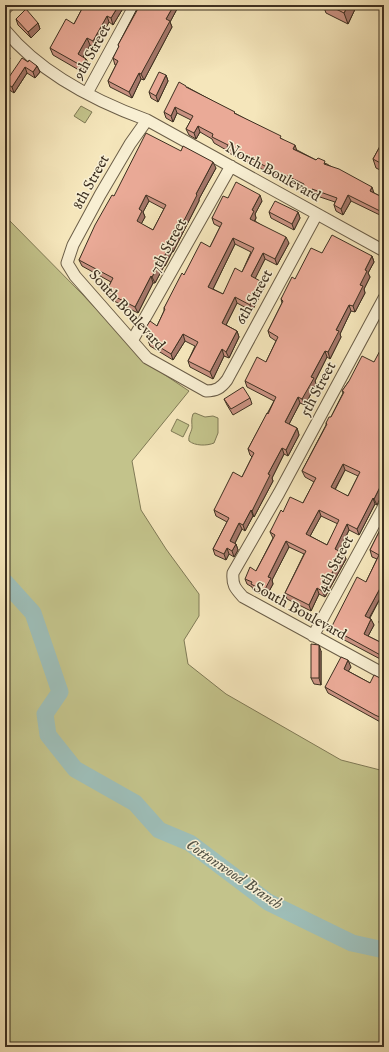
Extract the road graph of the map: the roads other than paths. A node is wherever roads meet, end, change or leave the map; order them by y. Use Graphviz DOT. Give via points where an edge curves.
graph roads {
  1 [pos="9,5"];
  2 [pos="135,5"];
  3 [pos="5,9"];
  4 [pos="5,30"];
  5 [pos="87,93"];
  6 [pos="147,120"];
  7 [pos="230,166"];
  8 [pos="317,214"];
  9 [pos="384,251"];
  10 [pos="67,263"];
  11 [pos="384,298"];
  12 [pos="132,341"];
  13 [pos="213,391"];
  14 [pos="279,493"];
  15 [pos="384,506"];
  16 [pos="313,636"];
  17 [pos="384,674"];
  1 -- 3 [label="street"];
  2 -- 5 [label="street, 9th Street"];
  4 -- 5 [label="street, North Boulevard" via="49,72"];
  5 -- 6 [label="street, North Boulevard"];
  6 -- 7 [label="street, North Boulevard"];
  6 -- 10 [label="street, 8th Street" via="100,195 73,245"];
  7 -- 8 [label="street, North Boulevard"];
  7 -- 12 [label="street, 7th Street"];
  8 -- 9 [label="street, North Boulevard"];
  8 -- 13 [label="street, 6th Street" via="227,380"];
  10 -- 12 [label="street, South Boulevard" via="75,276"];
  11 -- 14 [label="street, 5th Street"];
  12 -- 13 [label="street, South Boulevard" via="147,358 206,391"];
  14 -- 16 [label="street, South Boulevard" via="233,573 233,585 243,597"];
  15 -- 16 [label="street, 4th Street"];
  16 -- 17 [label="street, South Boulevard"];
}
